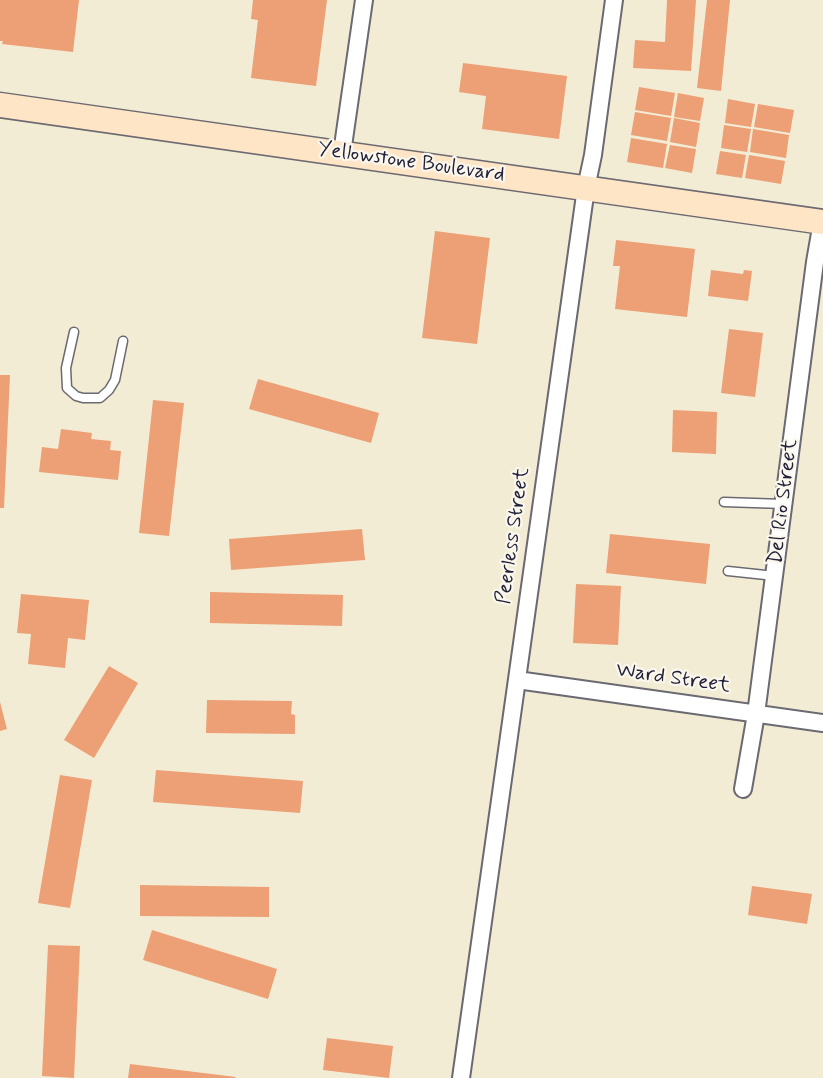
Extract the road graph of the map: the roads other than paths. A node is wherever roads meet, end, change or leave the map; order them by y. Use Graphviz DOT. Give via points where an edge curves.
graph roads {
  1 [pos="364,0"];
  2 [pos="614,0"];
  3 [pos="0,105"];
  4 [pos="342,153"];
  5 [pos="586,188"];
  6 [pos="823,220"];
  7 [pos="74,332"];
  8 [pos="123,340"];
  9 [pos="723,502"];
  10 [pos="784,504"];
  11 [pos="728,571"];
  12 [pos="774,576"];
  13 [pos="517,680"];
  14 [pos="756,714"];
  15 [pos="823,723"];
  16 [pos="743,789"];
  17 [pos="461,1078"];
  1 -- 4 [label="street"];
  2 -- 5 [label="street, Peerless Street"];
  3 -- 4 [label="street, Yellowstone Boulevard"];
  4 -- 5 [label="street, Yellowstone Boulevard"];
  5 -- 6 [label="street, Yellowstone Boulevard"];
  5 -- 13 [label="street, Peerless Street"];
  6 -- 10 [label="street, Del Rio Street"];
  7 -- 8 [label="lane" via="66,368 67,387 83,398 100,398 116,380"];
  9 -- 10 [label="lane"];
  10 -- 12 [label="street, Del Rio Street"];
  11 -- 12 [label="lane"];
  12 -- 14 [label="street, Del Rio Street"];
  13 -- 14 [label="street, Ward Street"];
  13 -- 17 [label="street, Peerless Street"];
  14 -- 15 [label="street, Ward Street"];
  14 -- 16 [label="street, Del Rio Street"];
}
